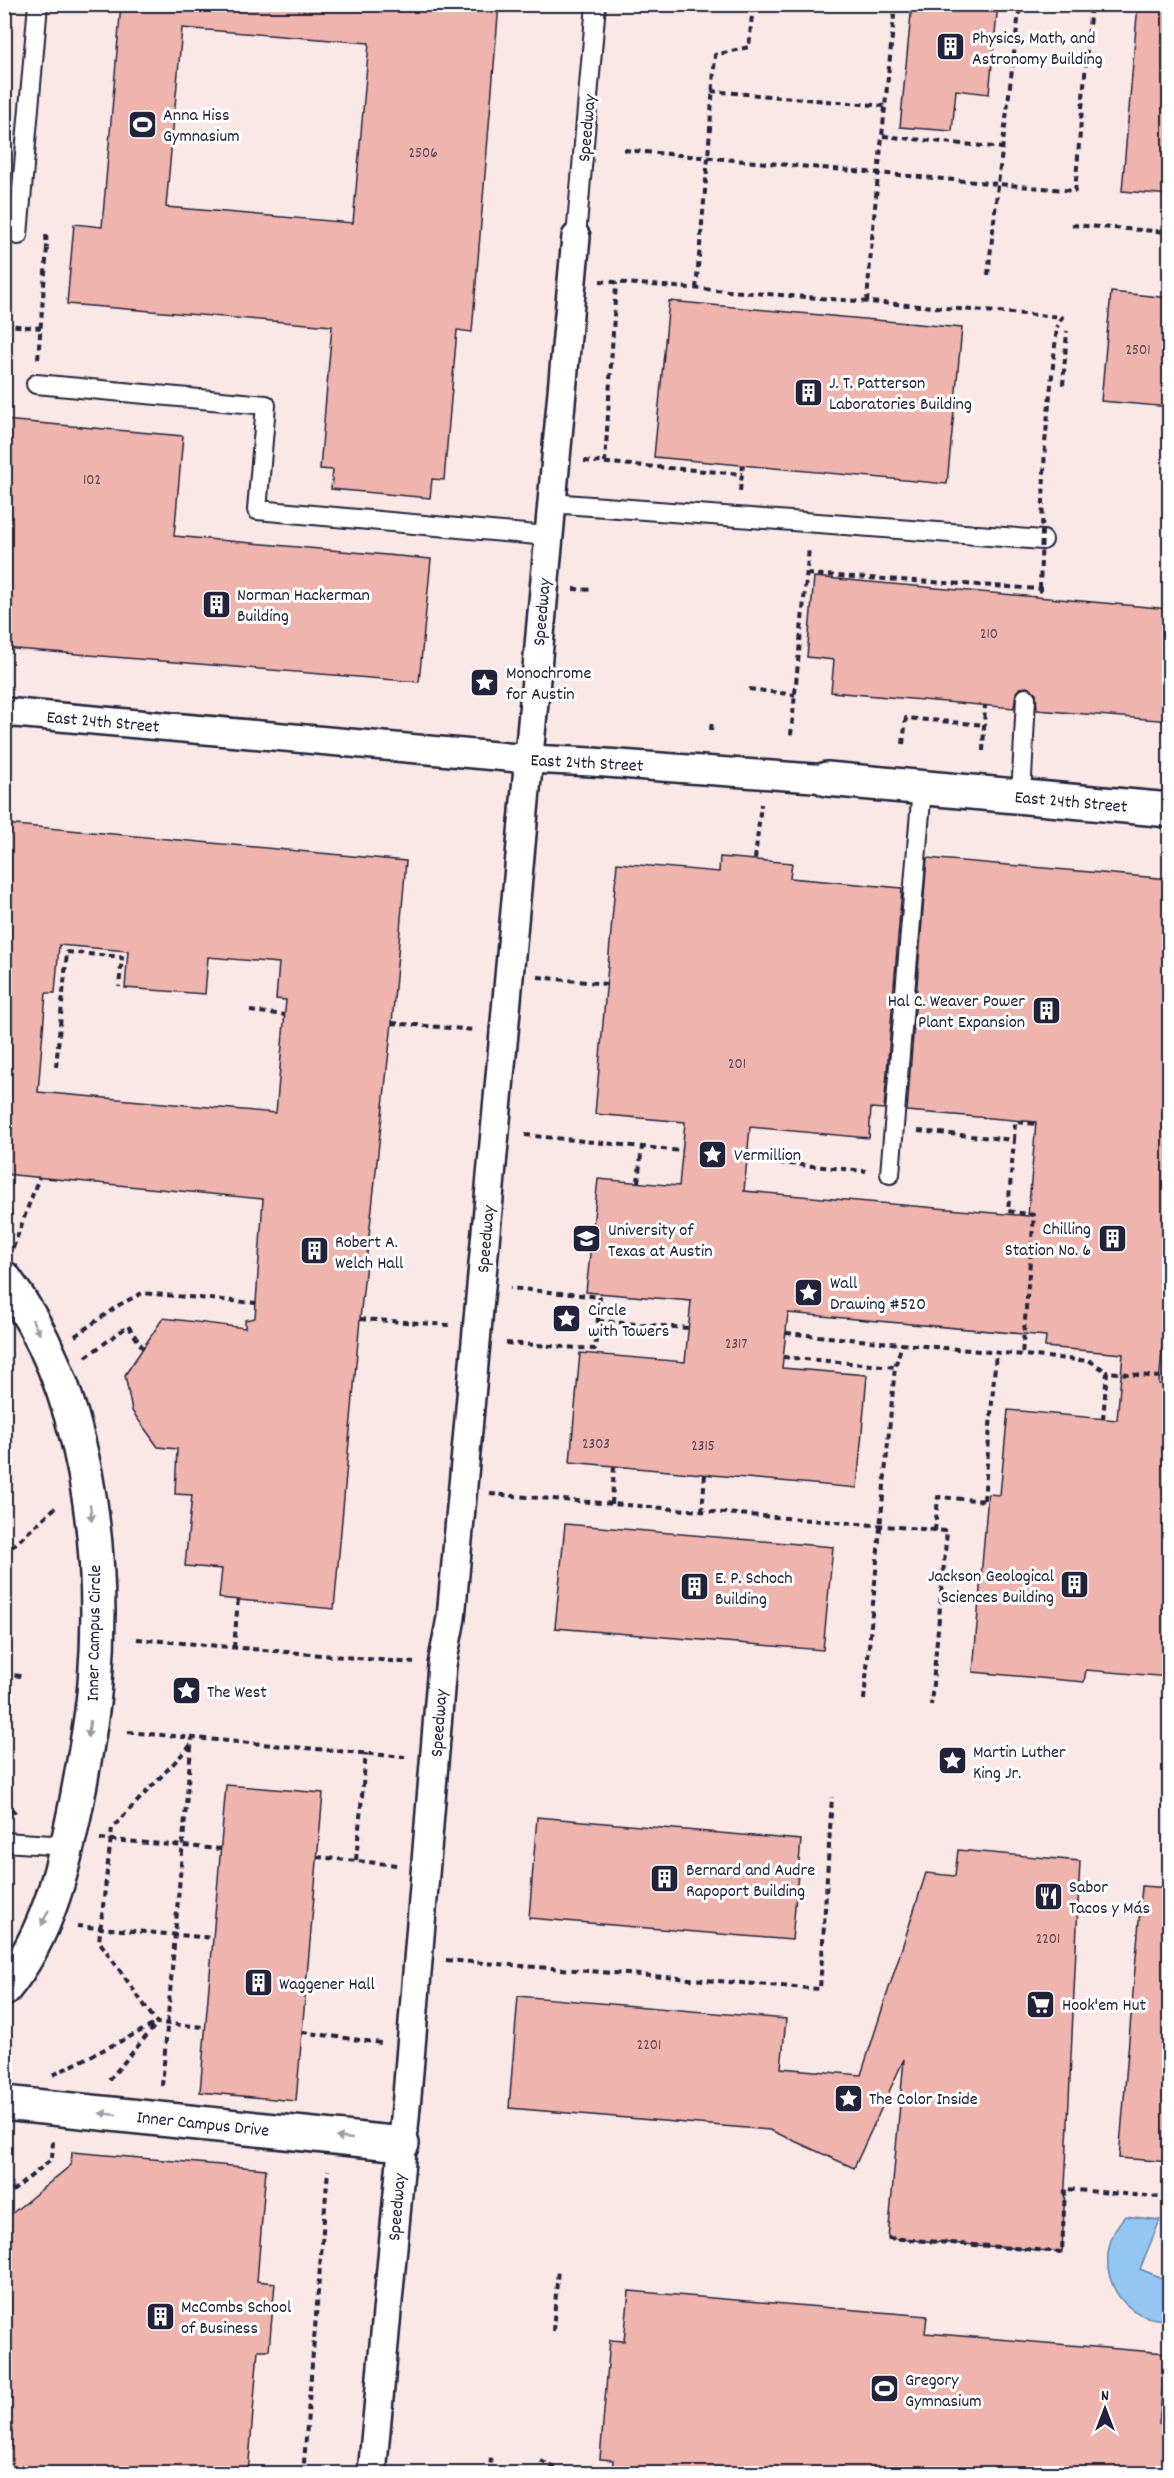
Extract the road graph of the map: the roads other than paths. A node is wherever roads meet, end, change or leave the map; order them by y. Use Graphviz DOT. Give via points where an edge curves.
graph roads {
  1 [pos="38,4"];
  2 [pos="596,4"];
  3 [pos="18,235"];
  4 [pos="576,237"];
  5 [pos="36,384"];
  6 [pos="551,502"];
  7 [pos="548,536"];
  8 [pos="1043,540"];
  9 [pos="1026,698"];
  10 [pos="4,712"];
  11 [pos="529,759"];
  12 [pos="826,779"];
  13 [pos="922,788"];
  14 [pos="1021,797"];
  15 [pos="1170,810"];
  16 [pos="890,1174"];
  17 [pos="5,1279"];
  18 [pos="4,1842"];
  19 [pos="68,1842"];
  20 [pos="4,1989"];
  21 [pos="4,2103"];
  22 [pos="402,2144"];
  23 [pos="372,2474"];
  1 -- 3 [label="lane"];
  2 -- 4 [label="lane, Speedway"];
  4 -- 6 [label="street, Speedway"];
  5 -- 7 [label="lane" via="266,405 256,510"];
  6 -- 7 [label="street, Speedway"];
  6 -- 8 [label="lane"];
  7 -- 11 [label="street, Speedway"];
  9 -- 14 [label="lane"];
  10 -- 11 [label="street, East 24th Street"];
  11 -- 12 [label="street, East 24th Street"];
  11 -- 22 [label="street, Speedway" via="451,1618 442,1665"];
  12 -- 13 [label="street, East 24th Street"];
  13 -- 14 [label="street, East 24th Street"];
  13 -- 16 [label="lane"];
  14 -- 15 [label="street, East 24th Street"];
  17 -- 19 [label="street, Inner Campus Circle, one-way" via="34,1323 59,1378 74,1419 87,1480 95,1556 95,1683"];
  18 -- 19 [label="lane"];
  19 -- 20 [label="street, Inner Campus Circle, one-way" via="50,1910 15,1977"];
  22 -- 21 [label="street, Inner Campus Drive, one-way" via="159,2119 61,2099"];
  22 -- 23 [label="street, Speedway"];
}
